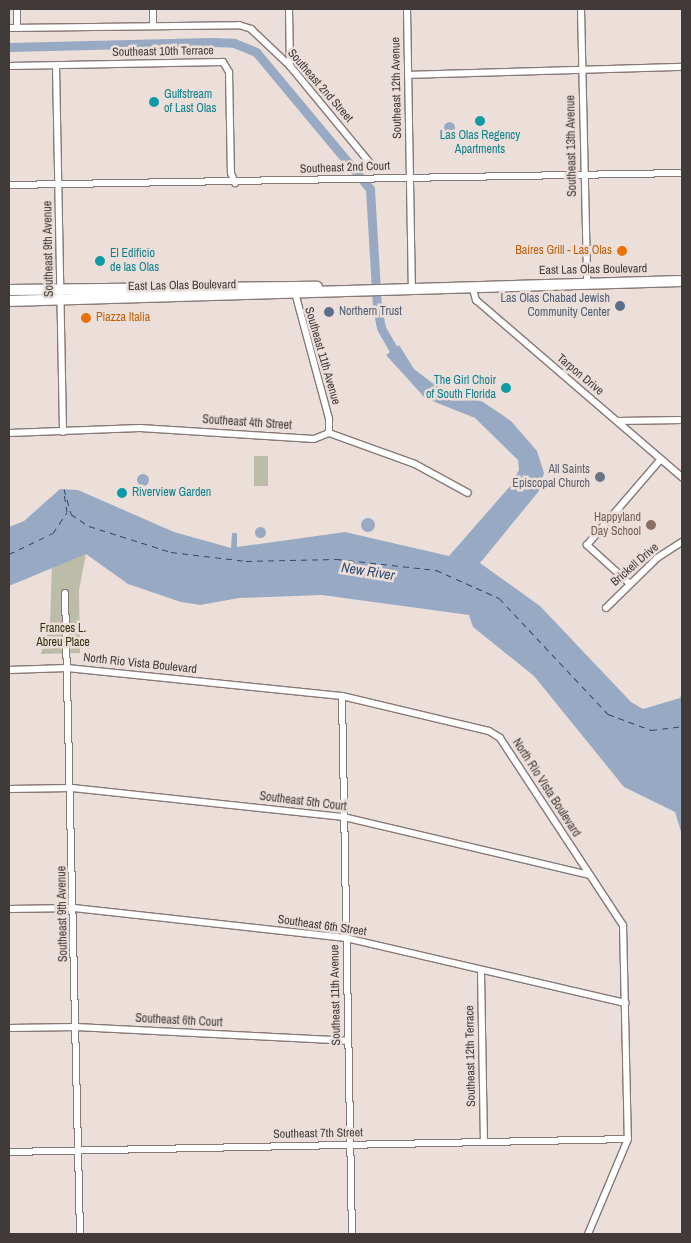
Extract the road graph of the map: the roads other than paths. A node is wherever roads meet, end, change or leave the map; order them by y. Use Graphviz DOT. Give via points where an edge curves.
graph roads {
  1 [pos="17,9"];
  2 [pos="153,9"];
  3 [pos="289,9"];
  4 [pos="407,9"];
  5 [pos="581,9"];
  6 [pos="153,26"];
  7 [pos="9,28"];
  8 [pos="17,28"];
  9 [pos="9,66"];
  10 [pos="56,66"];
  11 [pos="290,66"];
  12 [pos="682,68"];
  13 [pos="582,70"];
  14 [pos="408,75"];
  15 [pos="370,163"];
  16 [pos="682,173"];
  17 [pos="583,175"];
  18 [pos="410,178"];
  19 [pos="235,183"];
  20 [pos="59,184"];
  21 [pos="9,185"];
  22 [pos="682,281"];
  23 [pos="587,283"];
  24 [pos="472,285"];
  25 [pos="412,287"];
  26 [pos="9,290"];
  27 [pos="294,290"];
  28 [pos="61,294"];
  29 [pos="9,301"];
  30 [pos="682,420"];
  31 [pos="618,421"];
  32 [pos="63,432"];
  33 [pos="9,433"];
  34 [pos="329,433"];
  35 [pos="661,459"];
  36 [pos="682,477"];
  37 [pos="468,494"];
  38 [pos="682,542"];
  39 [pos="629,583"];
  40 [pos="65,593"];
  41 [pos="606,608"];
  42 [pos="67,668"];
  43 [pos="9,670"];
  44 [pos="342,696"];
  45 [pos="72,788"];
  46 [pos="9,789"];
  47 [pos="344,817"];
  48 [pos="589,875"];
  49 [pos="74,908"];
  50 [pos="9,909"];
  51 [pos="346,938"];
  52 [pos="482,972"];
  53 [pos="626,1003"];
  54 [pos="76,1027"];
  55 [pos="9,1028"];
  56 [pos="348,1041"];
  57 [pos="628,1138"];
  58 [pos="484,1140"];
  59 [pos="351,1145"];
  60 [pos="78,1151"];
  61 [pos="9,1152"];
  62 [pos="80,1234"];
  63 [pos="352,1234"];
  64 [pos="588,1234"];
  1 -- 8 [label="street"];
  2 -- 6 [label="street"];
  3 -- 11 [label="street"];
  4 -- 14 [label="street, Southeast 12th Avenue"];
  5 -- 13 [label="street, Southeast 13th Avenue"];
  6 -- 8 [label="street, Southeast 2nd Street"];
  6 -- 11 [label="street, Southeast 2nd Street" via="239,25 251,29"];
  7 -- 8 [label="street, Southeast 2nd Street"];
  9 -- 10 [label="street, Southeast 10th Terrace"];
  10 -- 19 [label="street, Southeast 10th Terrace" via="226,64 231,174"];
  10 -- 20 [label="street, Southeast 9th Avenue"];
  11 -- 15 [label="street, Southeast 2nd Street"];
  12 -- 13 [label="street"];
  13 -- 14 [label="street"];
  13 -- 17 [label="street, Southeast 13th Avenue"];
  14 -- 18 [label="street, Southeast 12th Avenue"];
  16 -- 17 [label="street, Southeast 2nd Court"];
  17 -- 18 [label="street, Southeast 2nd Court"];
  17 -- 23 [label="street, Southeast 13th Avenue"];
  18 -- 19 [label="street, Southeast 2nd Court"];
  18 -- 25 [label="street, Southeast 12th Avenue"];
  19 -- 20 [label="street, Southeast 2nd Court"];
  20 -- 21 [label="street, Southeast 2nd Court"];
  20 -- 28 [label="street, Southeast 9th Avenue"];
  22 -- 23 [label="main road, East Las Olas Boulevard"];
  23 -- 24 [label="main road, East Las Olas Boulevard"];
  24 -- 25 [label="main road, East Las Olas Boulevard"];
  24 -- 31 [label="street, Tarpon Drive" via="476,300"];
  25 -- 27 [label="main road, East Las Olas Boulevard"];
  26 -- 28 [label="main road, East Las Olas Boulevard"];
  27 -- 28 [label="main road, East Las Olas Boulevard"];
  27 -- 34 [label="street, Southeast 11th Avenue" via="329,419"];
  28 -- 29 [label="main road, East Las Olas Boulevard"];
  28 -- 32 [label="street, Southeast 9th Avenue"];
  30 -- 31 [label="street"];
  31 -- 35 [label="street, Tarpon Drive"];
  32 -- 33 [label="street, Southeast 4th Street"];
  32 -- 34 [label="street, Southeast 4th Street" via="168,429 314,440"];
  34 -- 37 [label="street" via="415,464"];
  35 -- 36 [label="street, Tarpon Drive"];
  35 -- 39 [label="street" via="587,545"];
  38 -- 39 [label="street, Brickell Drive"];
  39 -- 41 [label="street, Brickell Drive"];
  40 -- 42 [label="street, Southeast 9th Avenue"];
  42 -- 43 [label="street, North Rio Vista Boulevard"];
  42 -- 44 [label="street, North Rio Vista Boulevard"];
  42 -- 45 [label="street, Southeast 9th Avenue"];
  44 -- 47 [label="street, Southeast 11th Avenue"];
  44 -- 48 [label="street, North Rio Vista Boulevard" via="488,731 500,738"];
  45 -- 46 [label="street, Southeast 5th Court"];
  45 -- 47 [label="street, Southeast 5th Court"];
  45 -- 49 [label="street, Southeast 9th Avenue"];
  47 -- 48 [label="street, Southeast 5th Court"];
  47 -- 51 [label="street, Southeast 11th Avenue"];
  48 -- 53 [label="street, North Rio Vista Boulevard" via="623,925"];
  49 -- 50 [label="street, Southeast 6th Street"];
  49 -- 51 [label="street, Southeast 6th Street"];
  49 -- 54 [label="street, Southeast 9th Avenue"];
  51 -- 52 [label="street, Southeast 6th Street"];
  51 -- 56 [label="street, Southeast 11th Avenue"];
  52 -- 53 [label="street, Southeast 6th Street"];
  52 -- 58 [label="street, Southeast 12th Terrace"];
  53 -- 57 [label="street, North Rio Vista Boulevard"];
  54 -- 55 [label="street, Southeast 6th Court"];
  54 -- 56 [label="street, Southeast 6th Court"];
  54 -- 60 [label="street, Southeast 9th Avenue"];
  56 -- 59 [label="street, Southeast 11th Avenue"];
  57 -- 58 [label="street, Southeast 7th Street"];
  57 -- 64 [label="street, North Rio Vista Boulevard"];
  58 -- 59 [label="street, Southeast 7th Street"];
  59 -- 60 [label="street, Southeast 7th Street"];
  59 -- 63 [label="street, Southeast 11th Avenue"];
  60 -- 61 [label="street, Southeast 7th Street"];
  60 -- 62 [label="street, Southeast 9th Avenue"];
}
